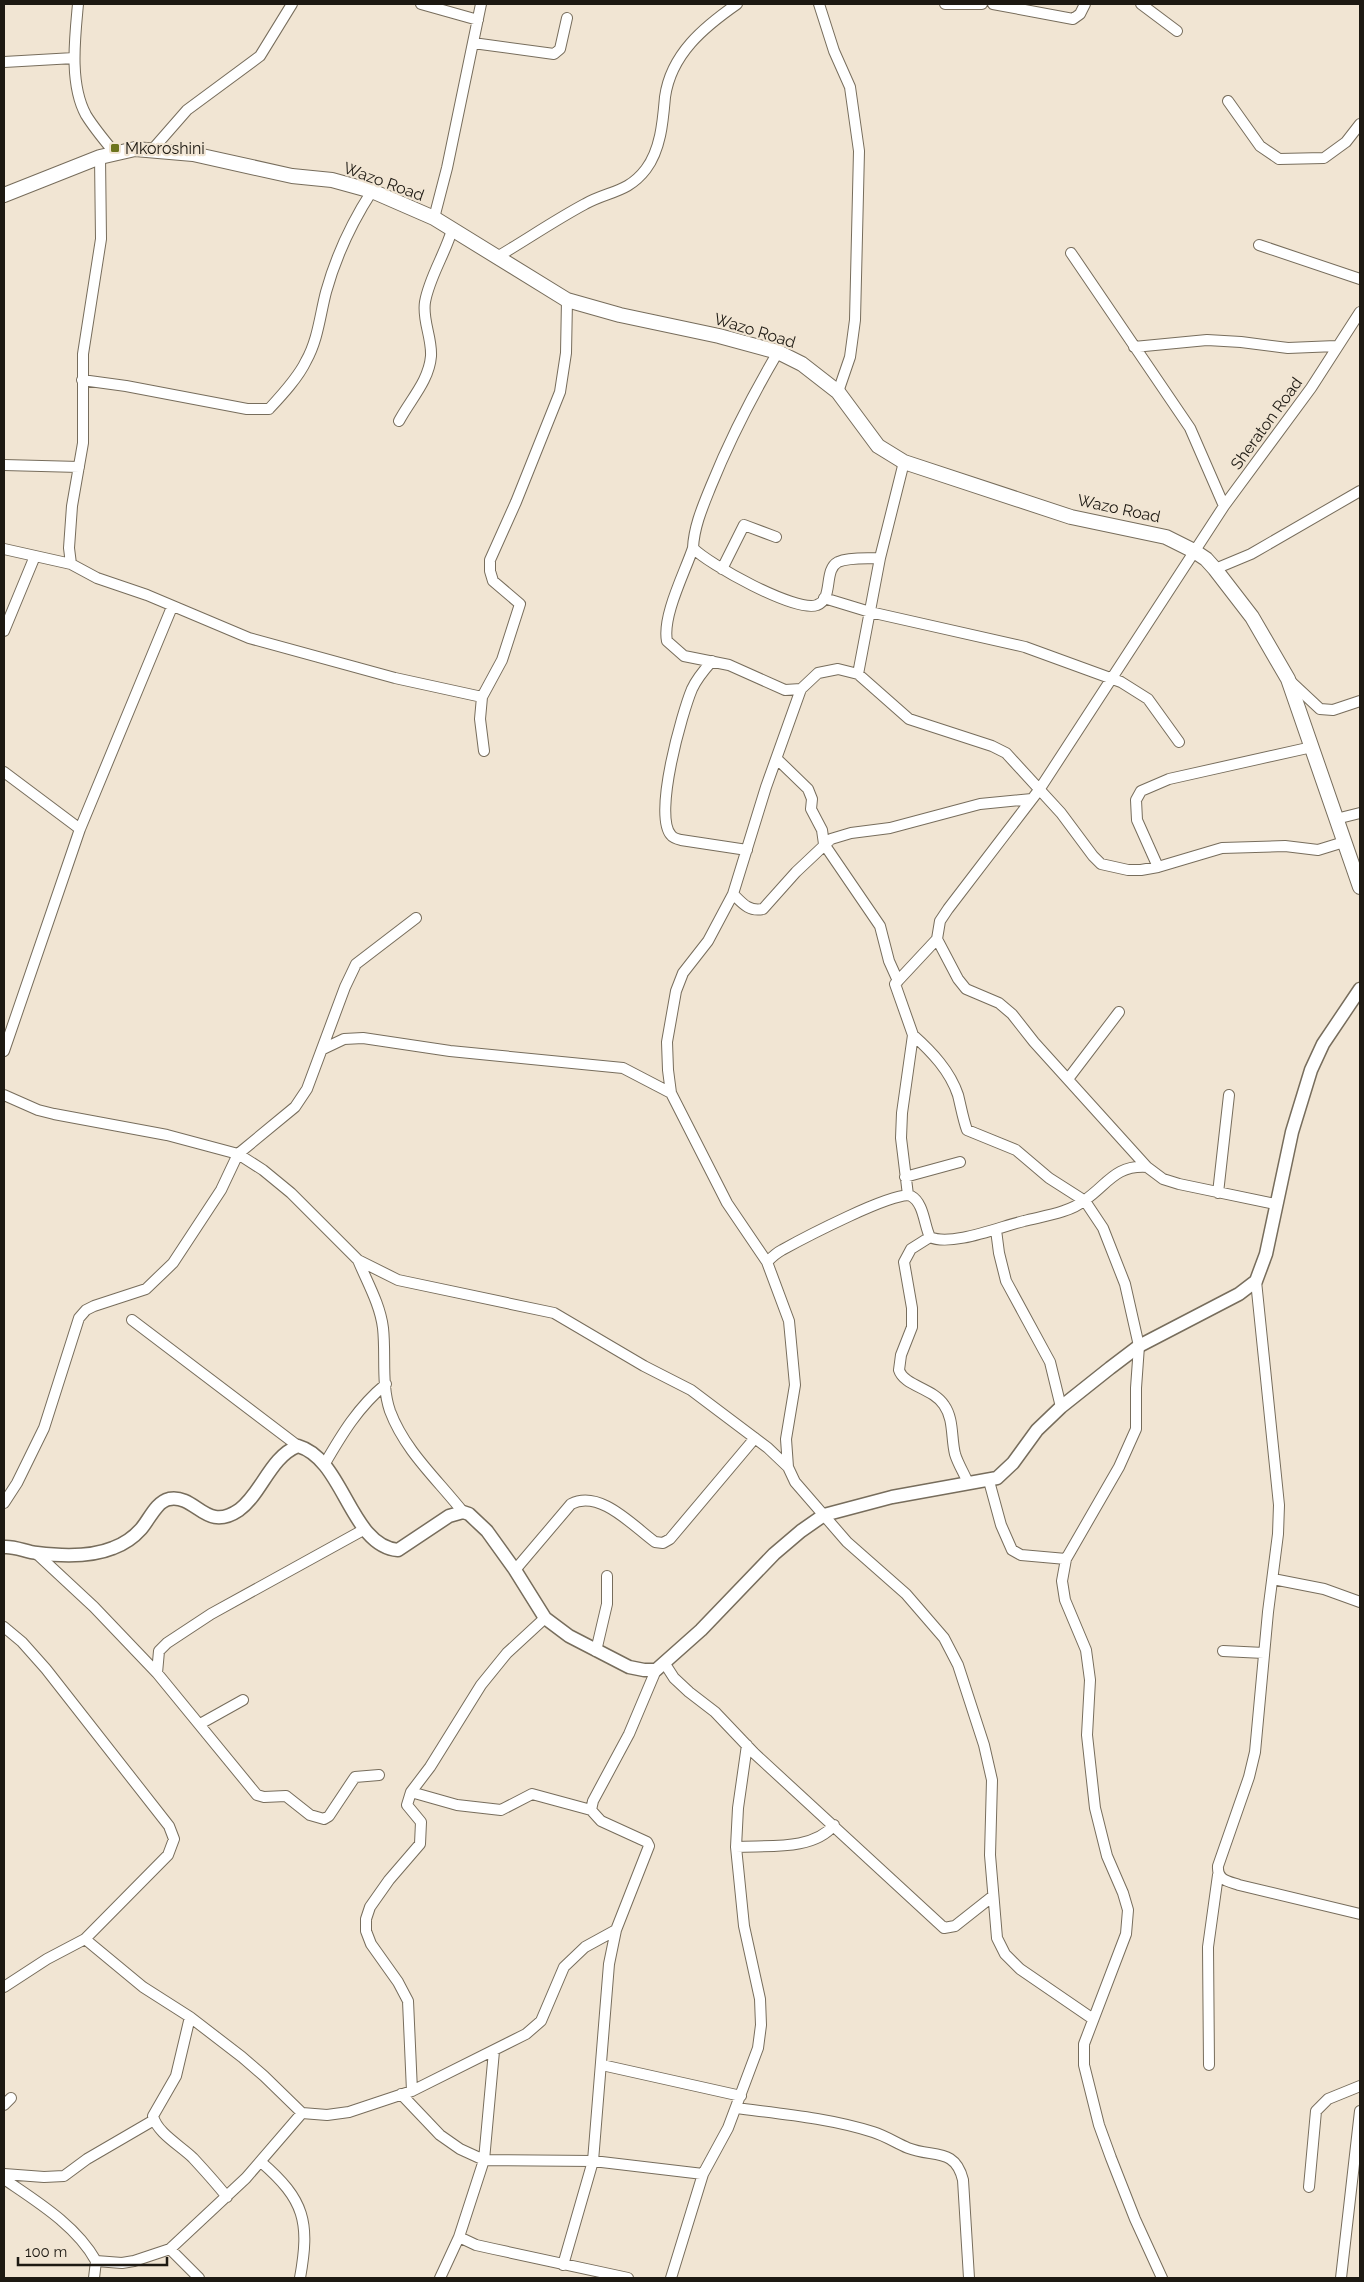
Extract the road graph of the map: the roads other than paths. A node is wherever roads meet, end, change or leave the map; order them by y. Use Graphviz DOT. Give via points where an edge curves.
graph roads {
  1 [pos="78,4"];
  2 [pos="292,4"];
  3 [pos="421,4"];
  4 [pos="481,4"];
  5 [pos="737,4"];
  6 [pos="819,4"];
  7 [pos="945,4"];
  8 [pos="982,4"];
  9 [pos="993,4"];
  10 [pos="1086,4"];
  11 [pos="1142,4"];
  12 [pos="567,18"];
  13 [pos="478,20"];
  14 [pos="1177,31"];
  15 [pos="473,43"];
  16 [pos="74,58"];
  17 [pos="4,62"];
  18 [pos="1228,101"];
  19 [pos="1360,124"];
  20 [pos="152,150"];
  21 [pos="114,152"];
  22 [pos="100,157"];
  23 [pos="372,191"];
  24 [pos="4,196"];
  25 [pos="434,218"];
  26 [pos="452,230"];
  27 [pos="1259,245"];
  28 [pos="1071,253"];
  29 [pos="497,257"];
  30 [pos="1360,279"];
  31 [pos="567,300"];
  32 [pos="1360,312"];
  33 [pos="1336,346"];
  34 [pos="1134,347"];
  35 [pos="778,352"];
  36 [pos="82,380"];
  37 [pos="838,392"];
  38 [pos="399,421"];
  39 [pos="904,462"];
  40 [pos="4,465"];
  41 [pos="79,467"];
  42 [pos="1360,491"];
  43 [pos="1224,506"];
  44 [pos="776,537"];
  45 [pos="693,548"];
  46 [pos="4,549"];
  47 [pos="1194,551"];
  48 [pos="35,556"];
  49 [pos="880,558"];
  50 [pos="71,564"];
  51 [pos="722,569"];
  52 [pos="1215,569"];
  53 [pos="824,598"];
  54 [pos="172,607"];
  55 [pos="870,612"];
  56 [pos="4,631"];
  57 [pos="712,661"];
  58 [pos="858,674"];
  59 [pos="1110,677"];
  60 [pos="1288,679"];
  61 [pos="802,689"];
  62 [pos="785,690"];
  63 [pos="482,697"];
  64 [pos="1360,701"];
  65 [pos="795,706"];
  66 [pos="1179,742"];
  67 [pos="1312,747"];
  68 [pos="484,751"];
  69 [pos="777,759"];
  70 [pos="4,772"];
  71 [pos="1038,790"];
  72 [pos="1032,799"];
  73 [pos="1360,813"];
  74 [pos="1336,819"];
  75 [pos="80,829"];
  76 [pos="827,841"];
  77 [pos="1344,842"];
  78 [pos="747,850"];
  79 [pos="1158,867"];
  80 [pos="1360,887"];
  81 [pos="733,894"];
  82 [pos="416,918"];
  83 [pos="937,940"];
  84 [pos="898,981"];
  85 [pos="1360,989"];
  86 [pos="1119,1012"];
  87 [pos="913,1035"];
  88 [pos="323,1049"];
  89 [pos="4,1051"];
  90 [pos="1068,1079"];
  91 [pos="671,1093"];
  92 [pos="4,1095"];
  93 [pos="1229,1095"];
  94 [pos="238,1154"];
  95 [pos="960,1162"];
  96 [pos="1147,1167"];
  97 [pos="905,1177"];
  98 [pos="1218,1193"];
  99 [pos="908,1195"];
  100 [pos="1085,1201"];
  101 [pos="1275,1204"];
  102 [pos="996,1230"];
  103 [pos="930,1236"];
  104 [pos="358,1260"];
  105 [pos="767,1262"];
  106 [pos="1256,1280"];
  107 [pos="132,1320"];
  108 [pos="1139,1346"];
  109 [pos="386,1384"];
  110 [pos="1061,1407"];
  111 [pos="755,1438"];
  112 [pos="298,1446"];
  113 [pos="324,1465"];
  114 [pos="788,1467"];
  115 [pos="989,1481"];
  116 [pos="968,1483"];
  117 [pos="4,1503"];
  118 [pos="463,1512"];
  119 [pos="824,1515"];
  120 [pos="365,1529"];
  121 [pos="4,1548"];
  122 [pos="36,1553"];
  123 [pos="1066,1559"];
  124 [pos="515,1570"];
  125 [pos="607,1576"];
  126 [pos="1273,1579"];
  127 [pos="1360,1602"];
  128 [pos="545,1618"];
  129 [pos="4,1627"];
  130 [pos="596,1651"];
  131 [pos="1223,1651"];
  132 [pos="1264,1653"];
  133 [pos="660,1667"];
  134 [pos="158,1673"];
  135 [pos="242,1700"];
  136 [pos="200,1724"];
  137 [pos="747,1745"];
  138 [pos="379,1775"];
  139 [pos="411,1792"];
  140 [pos="591,1810"];
  141 [pos="834,1825"];
  142 [pos="736,1846"];
  143 [pos="1218,1875"];
  144 [pos="993,1896"];
  145 [pos="1360,1914"];
  146 [pos="616,1930"];
  147 [pos="85,1939"];
  148 [pos="4,1987"];
  149 [pos="190,2017"];
  150 [pos="1093,2019"];
  151 [pos="494,2051"];
  152 [pos="602,2065"];
  153 [pos="1210,2065"];
  154 [pos="1360,2086"];
  155 [pos="412,2091"];
  156 [pos="401,2094"];
  157 [pos="741,2096"];
  158 [pos="736,2108"];
  159 [pos="1360,2110"];
  160 [pos="302,2113"];
  161 [pos="154,2120"];
  162 [pos="484,2160"];
  163 [pos="593,2161"];
  164 [pos="261,2162"];
  165 [pos="4,2174"];
  166 [pos="703,2174"];
  167 [pos="4,2179"];
  168 [pos="1309,2187"];
  169 [pos="227,2197"];
  170 [pos="459,2237"];
  171 [pos="170,2249"];
  172 [pos="96,2261"];
  173 [pos="563,2265"];
  174 [pos="94,2278"];
  175 [pos="199,2278"];
  176 [pos="300,2278"];
  177 [pos="440,2278"];
  178 [pos="628,2278"];
  179 [pos="673,2278"];
  180 [pos="969,2278"];
  181 [pos="1162,2278"];
  182 [pos="1341,2278"];
  1 -- 16 [label="street"];
  2 -- 20 [label="street" via="260,56 188,110"];
  3 -- 13 [label="street"];
  4 -- 13 [label="street"];
  5 -- 29 [label="street" via="680,54 672,70 664,120 653,156 637,179 625,190 586,204"];
  6 -- 37 [label="street" via="850,87 859,151 855,320 850,357"];
  7 -- 8 [label="street"];
  9 -- 10 [label="street" via="1073,19 1079,16"];
  11 -- 14 [label="street"];
  12 -- 15 [label="street" via="560,49 554,54"];
  13 -- 15 [label="street"];
  15 -- 25 [label="street"];
  16 -- 17 [label="street"];
  16 -- 21 [label="street" via="86,114"];
  18 -- 19 [label="street" via="1260,146 1279,159 1324,158 1346,142"];
  20 -- 21 [label="main road, Wazo Road"];
  20 -- 23 [label="main road, Wazo Road" via="193,154 292,176 332,180"];
  21 -- 22 [label="main road, Wazo Road"];
  22 -- 24 [label="main road, Wazo Road"];
  22 -- 36 [label="street" via="101,239"];
  23 -- 25 [label="main road, Wazo Road"];
  23 -- 36 [label="street" via="341,248 306,363 269,409 247,409"];
  25 -- 26 [label="main road, Wazo Road"];
  26 -- 29 [label="main road, Wazo Road"];
  26 -- 38 [label="street" via="425,304 424,320 431,355 428,368"];
  27 -- 30 [label="street"];
  28 -- 34 [label="street"];
  29 -- 31 [label="main road, Wazo Road"];
  31 -- 35 [label="main road, Wazo Road" via="620,316"];
  31 -- 63 [label="street" via="566,353 560,392 490,560 493,582 520,604 502,660"];
  32 -- 33 [label="street, Sheraton Road"];
  33 -- 34 [label="street" via="1288,348 1207,340"];
  33 -- 43 [label="street, Sheraton Road" via="1311,388"];
  34 -- 43 [label="street" via="1190,428"];
  35 -- 37 [label="main road, Wazo Road" via="808,368"];
  35 -- 45 [label="street" via="724,452 703,506"];
  36 -- 41 [label="street" via="85,414"];
  37 -- 39 [label="main road, Wazo Road" via="878,446"];
  39 -- 47 [label="main road, Wazo Road" via="1071,516 1166,537"];
  39 -- 49 [label="street"];
  40 -- 41 [label="street"];
  41 -- 50 [label="street" via="72,506"];
  42 -- 52 [label="street" via="1251,554"];
  43 -- 47 [label="street, Sheraton Road"];
  44 -- 51 [label="street" via="744,525"];
  45 -- 51 [label="street"];
  45 -- 57 [label="street" via="671,611 666,637 681,655"];
  46 -- 48 [label="street"];
  47 -- 52 [label="main road, Wazo Road"];
  47 -- 59 [label="street, Sheraton Road"];
  48 -- 50 [label="street"];
  48 -- 56 [label="street"];
  49 -- 53 [label="street" via="846,560 836,564 830,572"];
  49 -- 55 [label="street"];
  50 -- 54 [label="street" via="97,578"];
  51 -- 53 [label="street" via="784,600 814,605"];
  52 -- 60 [label="main road, Wazo Road" via="1252,617"];
  53 -- 55 [label="street"];
  54 -- 63 [label="street" via="248,638 395,678"];
  54 -- 75 [label="street"];
  55 -- 58 [label="street"];
  55 -- 59 [label="street" via="1025,647"];
  57 -- 62 [label="street" via="729,665"];
  57 -- 78 [label="street" via="697,680 682,715 672,757 665,815 672,836 681,840"];
  58 -- 61 [label="street" via="838,669 818,673"];
  58 -- 71 [label="street" via="909,719 999,749"];
  59 -- 66 [label="street" via="1148,699"];
  59 -- 71 [label="street, Sheraton Road"];
  60 -- 64 [label="street" via="1320,709 1333,710"];
  60 -- 67 [label="main road, Wazo Road"];
  61 -- 62 [label="street"];
  61 -- 65 [label="street"];
  62 -- 65 [label="street"];
  63 -- 68 [label="street" via="480,719"];
  65 -- 69 [label="street"];
  67 -- 74 [label="main road, Wazo Road"];
  67 -- 79 [label="street" via="1169,778 1141,790 1136,800 1137,820"];
  69 -- 76 [label="street" via="808,789 811,809"];
  69 -- 78 [label="street"];
  70 -- 75 [label="street"];
  71 -- 72 [label="street, Sheraton Road"];
  71 -- 79 [label="street" via="1061,813 1101,864 1128,870"];
  72 -- 76 [label="street" via="980,804"];
  72 -- 83 [label="street, Sheraton Road" via="948,909 940,922"];
  73 -- 74 [label="street"];
  74 -- 77 [label="main road, Wazo Road"];
  75 -- 89 [label="street"];
  76 -- 81 [label="street" via="763,909 748,908"];
  76 -- 84 [label="street" via="880,926"];
  77 -- 79 [label="street" via="1318,850 1285,846 1222,848"];
  77 -- 80 [label="main road, Wazo Road"];
  78 -- 81 [label="street"];
  81 -- 91 [label="street" via="716,928 683,973 676,991 667,1042"];
  82 -- 88 [label="street" via="356,964"];
  83 -- 84 [label="street"];
  83 -- 90 [label="street" via="966,989 999,1003 1012,1014"];
  84 -- 87 [label="street" via="895,990"];
  85 -- 101 [label="street" via="1323,1044 1311,1070"];
  86 -- 90 [label="street"];
  87 -- 97 [label="street" via="902,1112"];
  87 -- 100 [label="street" via="933,1053 949,1077 968,1130 1016,1150 1049,1178"];
  88 -- 91 [label="street" via="344,1039 363,1038 542,1062 607,1065 623,1068"];
  88 -- 94 [label="street" via="307,1089 295,1106"];
  90 -- 96 [label="street"];
  91 -- 105 [label="street" via="727,1204"];
  92 -- 94 [label="street" via="38,1110 168,1135"];
  93 -- 98 [label="street"];
  94 -- 104 [label="street" via="291,1193"];
  94 -- 117 [label="street" via="209,1210 173,1263 158,1279 146,1289 94,1306 79,1318 44,1428"];
  95 -- 97 [label="street"];
  96 -- 98 [label="street" via="1163,1179"];
  96 -- 100 [label="street" via="1135,1166 1114,1175"];
  97 -- 99 [label="street"];
  98 -- 101 [label="street"];
  99 -- 103 [label="street" via="921,1209"];
  99 -- 105 [label="street" via="873,1204 780,1250"];
  100 -- 102 [label="street"];
  100 -- 108 [label="street" via="1103,1228 1122,1274"];
  101 -- 106 [label="street" via="1266,1254"];
  102 -- 103 [label="street" via="940,1239"];
  102 -- 110 [label="street" via="1006,1281 1050,1362"];
  103 -- 116 [label="street" via="911,1249 904,1262 912,1327 898,1370 904,1379 933,1393 944,1405 951,1423 956,1454"];
  104 -- 109 [label="street" via="383,1325"];
  104 -- 111 [label="street" via="398,1280 554,1313 691,1390"];
  105 -- 114 [label="street" via="789,1321 793,1350 795,1385 786,1440"];
  106 -- 108 [label="street" via="1239,1294"];
  106 -- 126 [label="street" via="1279,1505"];
  107 -- 112 [label="street"];
  108 -- 110 [label="street"];
  108 -- 123 [label="street" via="1136,1430"];
  109 -- 113 [label="street" via="369,1397 352,1418"];
  109 -- 118 [label="street" via="390,1409 413,1454"];
  110 -- 115 [label="street" via="1029,1439 1005,1473"];
  111 -- 114 [label="street"];
  111 -- 124 [label="street" via="670,1539 663,1543 655,1542 606,1506 587,1500 576,1502"];
  112 -- 113 [label="street" via="306,1448"];
  112 -- 122 [label="street" via="283,1455 240,1509 226,1516 215,1518 179,1499 167,1499 129,1541 112,1549 66,1555"];
  113 -- 120 [label="street"];
  114 -- 119 [label="street" via="795,1482"];
  115 -- 116 [label="street"];
  115 -- 123 [label="street" via="1001,1525 1012,1550 1021,1555"];
  116 -- 119 [label="street" via="892,1497"];
  118 -- 120 [label="street" via="449,1516 398,1550 380,1545"];
  118 -- 124 [label="street" via="487,1531"];
  119 -- 133 [label="street" via="774,1554"];
  119 -- 144 [label="street" via="847,1542 925,1613 944,1638 958,1665 992,1780 990,1855"];
  120 -- 134 [label="street" via="166,1643 159,1651"];
  121 -- 122 [label="street"];
  122 -- 134 [label="street" via="94,1606"];
  123 -- 150 [label="street" via="1062,1580 1065,1600 1086,1650 1090,1680 1087,1735 1095,1808 1107,1856 1128,1910 1126,1934"];
  124 -- 128 [label="street"];
  125 -- 130 [label="street" via="607,1604"];
  126 -- 127 [label="street" via="1324,1589"];
  126 -- 132 [label="street"];
  128 -- 130 [label="street"];
  128 -- 139 [label="street" via="507,1652 481,1685"];
  129 -- 147 [label="street" via="46,1669 173,1832 174,1844 168,1855"];
  130 -- 133 [label="street" via="629,1667 644,1670"];
  131 -- 132 [label="street"];
  132 -- 143 [label="street" via="1255,1752 1218,1866"];
  133 -- 137 [label="street" via="715,1712"];
  133 -- 140 [label="street"];
  134 -- 136 [label="street"];
  135 -- 136 [label="street"];
  136 -- 138 [label="street" via="257,1795 286,1796 317,1819 328,1817 355,1777"];
  137 -- 141 [label="street"];
  137 -- 142 [label="street"];
  139 -- 140 [label="street" via="476,1809 501,1810 532,1794"];
  139 -- 155 [label="street" via="406,1805 422,1822 420,1844 370,1907 366,1925 371,1944 408,2001"];
  140 -- 146 [label="street" via="601,1821 647,1842 649,1846"];
  141 -- 142 [label="street" via="827,1834 804,1842"];
  141 -- 144 [label="street" via="944,1928 955,1926"];
  142 -- 157 [label="street" via="744,1926 760,1999 761,2025 758,2048"];
  143 -- 145 [label="street" via="1239,1885"];
  143 -- 153 [label="street" via="1208,1947"];
  144 -- 150 [label="street" via="997,1938 1005,1954 1020,1969"];
  146 -- 151 [label="street" via="585,1947 564,1967 541,2021 526,2034"];
  146 -- 152 [label="street"];
  147 -- 148 [label="street"];
  147 -- 149 [label="street" via="143,1987"];
  149 -- 160 [label="street" via="264,2076"];
  149 -- 161 [label="street" via="176,2076 154,2110"];
  150 -- 181 [label="street" via="1084,2044 1088,2083 1099,2126"];
  151 -- 155 [label="street"];
  151 -- 162 [label="street"];
  152 -- 157 [label="street"];
  152 -- 163 [label="street"];
  154 -- 168 [label="street" via="1328,2099 1316,2112"];
  155 -- 156 [label="street"];
  156 -- 160 [label="street" via="349,2112 327,2115"];
  156 -- 162 [label="street" via="440,2135"];
  157 -- 158 [label="street"];
  158 -- 166 [label="street"];
  158 -- 180 [label="street" via="846,2125 888,2137 908,2148 950,2158 960,2167 963,2180"];
  159 -- 182 [label="street"];
  160 -- 164 [label="street"];
  161 -- 165 [label="street" via="64,2176"];
  161 -- 169 [label="street"];
  162 -- 163 [label="street"];
  162 -- 170 [label="street"];
  163 -- 166 [label="street"];
  163 -- 173 [label="street"];
  164 -- 169 [label="street"];
  164 -- 176 [label="street" via="295,2196 305,2232"];
  166 -- 179 [label="street"];
  167 -- 172 [label="street" via="65,2225"];
  169 -- 171 [label="street"];
  170 -- 173 [label="street" via="476,2245"];
  170 -- 177 [label="street"];
  171 -- 172 [label="street" via="134,2261"];
  171 -- 175 [label="street"];
  172 -- 174 [label="street"];
  173 -- 178 [label="street"];
}
